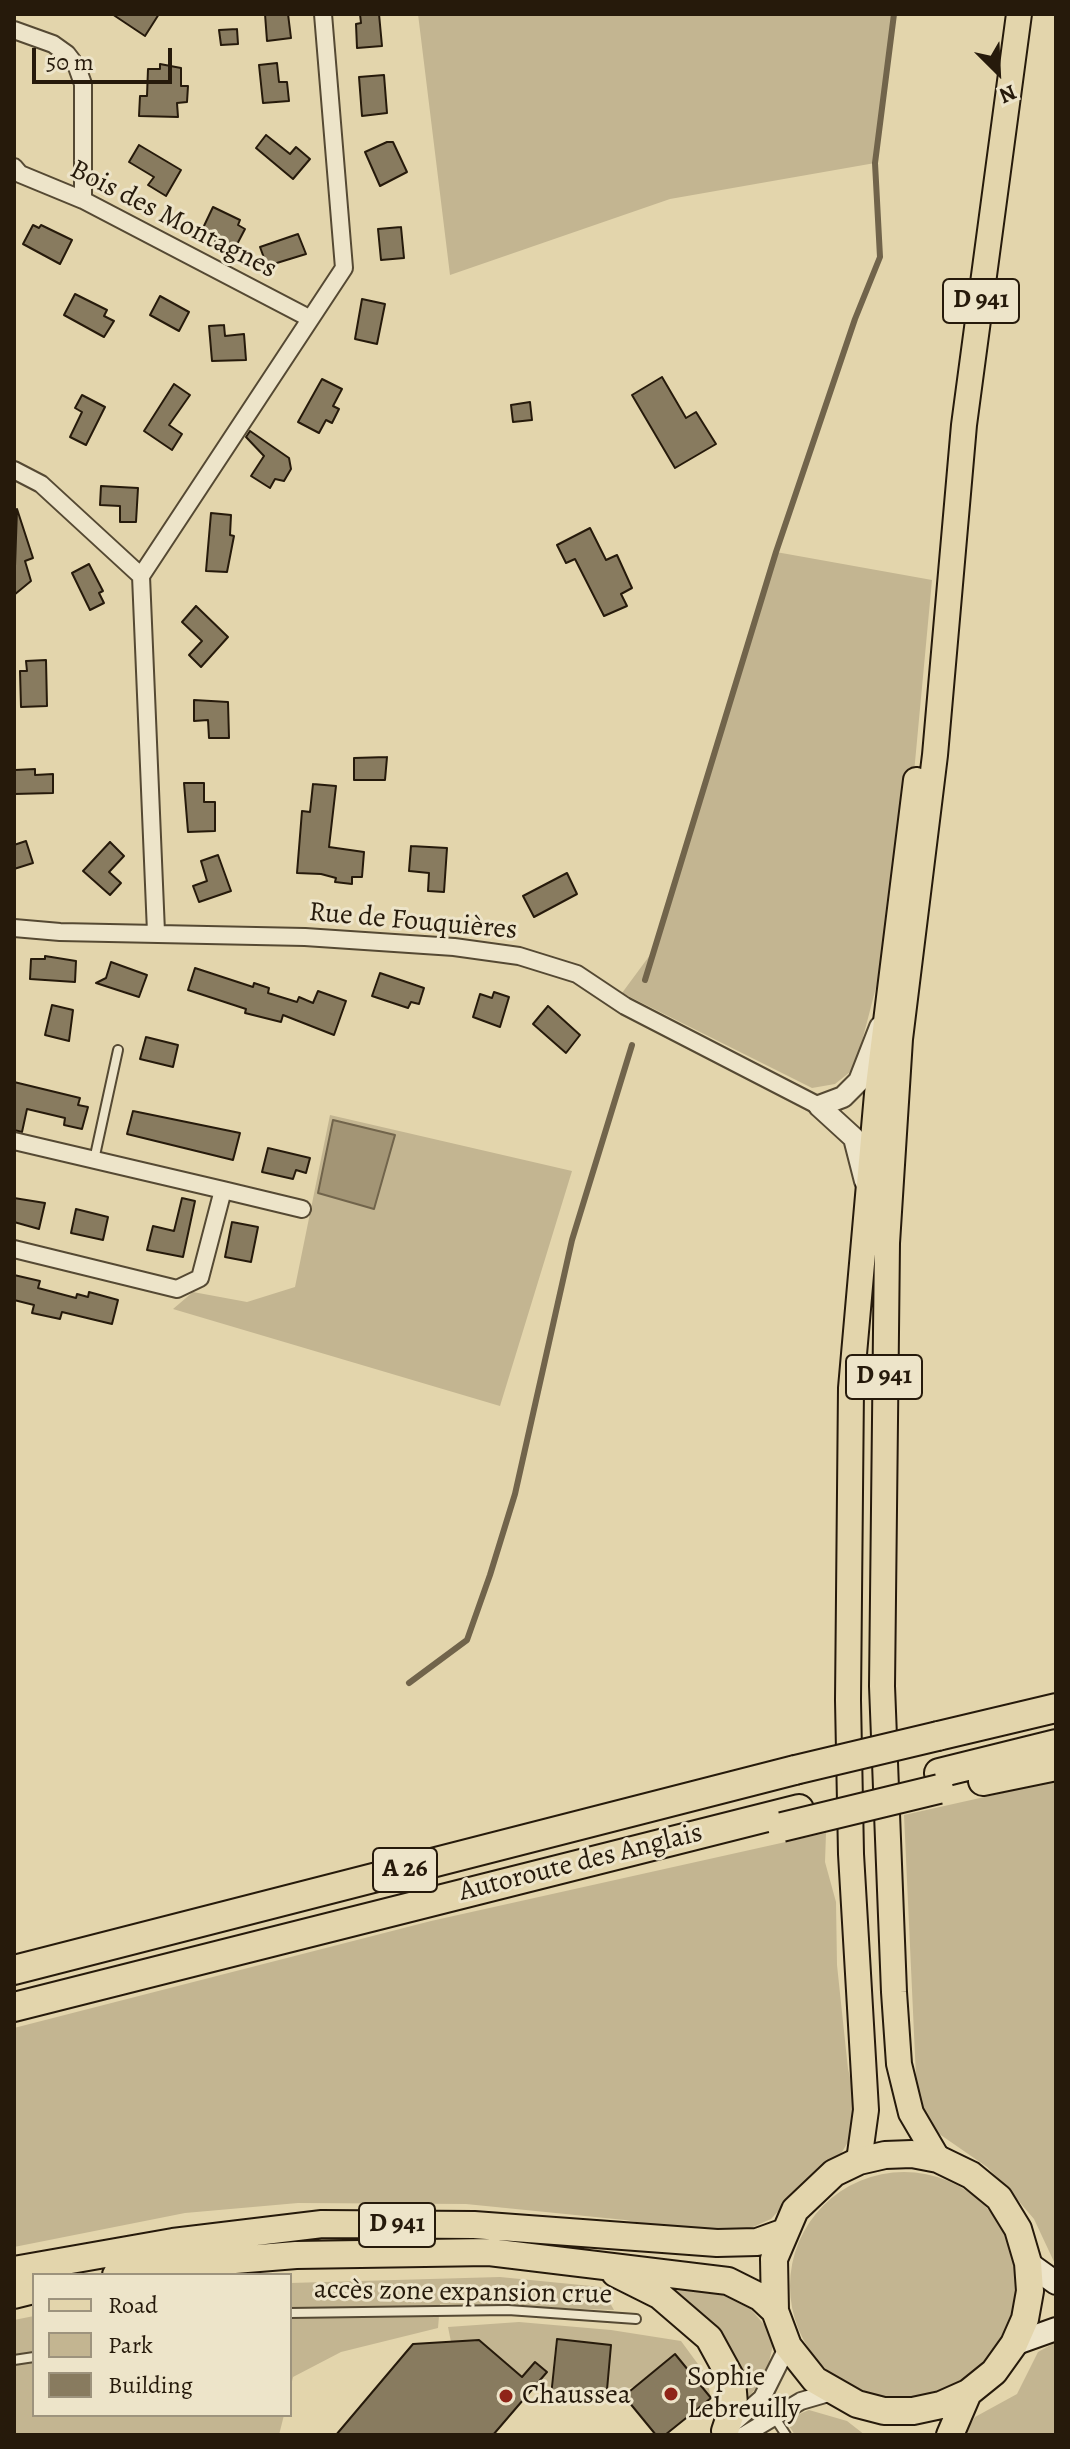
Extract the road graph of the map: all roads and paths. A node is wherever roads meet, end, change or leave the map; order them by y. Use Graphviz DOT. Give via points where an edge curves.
graph roads {
  1 [pos="323,14"];
  2 [pos="1019,14"];
  3 [pos="14,30"];
  4 [pos="14,167"];
  5 [pos="83,200"];
  6 [pos="309,318"];
  7 [pos="14,470"];
  8 [pos="141,576"];
  9 [pos="947,588"];
  10 [pos="14,928"];
  11 [pos="156,932"];
  12 [pos="887,1009"];
  13 [pos="118,1050"];
  14 [pos="819,1106"];
  15 [pos="14,1141"];
  16 [pos="94,1160"];
  17 [pos="223,1190"];
  18 [pos="868,1202"];
  19 [pos="302,1209"];
  20 [pos="14,1249"];
  21 [pos="1056,1708"];
  22 [pos="1056,1744"];
  23 [pos="1056,1766"];
  24 [pos="939,1781"];
  25 [pos="14,1970"];
  26 [pos="14,2007"];
  27 [pos="938,2159"];
  28 [pos="859,2161"];
  29 [pos="782,2233"];
  30 [pos="1028,2263"];
  31 [pos="598,2264"];
  32 [pos="14,2270"];
  33 [pos="128,2273"];
  34 [pos="1056,2283"];
  35 [pos="775,2311"];
  36 [pos="292,2313"];
  37 [pos="636,2319"];
  38 [pos="1056,2329"];
  39 [pos="1014,2344"];
  40 [pos="788,2346"];
  41 [pos="832,2392"];
  42 [pos="968,2393"];
  43 [pos="884,2411"];
  44 [pos="773,2415"];
  45 [pos="730,2434"];
  46 [pos="786,2435"];
  47 [pos="895,2435"];
  48 [pos="950,2435"];
  1 -- 6 [label="street" via="344,268"];
  2 -- 9 [label="main road, D 941"];
  3 -- 5 [label="street" via="53,44 77,67 83,84"];
  4 -- 5 [label="street, Bois des Montagnes"];
  5 -- 6 [label="street, Bois des Montagnes"];
  6 -- 8 [label="street"];
  7 -- 8 [label="street" via="41,484"];
  8 -- 11 [label="street"];
  9 -- 12 [label="main road, D 941"];
  9 -- 27 [label="main road, D 941" via="935,755 900,1039 887,1243 882,1461 882,1686 899,2064 911,2113"];
  10 -- 11 [label="street, Rue de Fouquières"];
  11 -- 14 [label="street, Rue de Fouquières" via="305,937 519,956 577,974 625,1006"];
  12 -- 14 [label="street" via="859,1081 843,1097"];
  12 -- 18 [label="main road, D 941"];
  13 -- 16 [label="lane"];
  14 -- 18 [label="street" via="854,1138"];
  15 -- 16 [label="street"];
  16 -- 17 [label="street"];
  17 -- 19 [label="street"];
  17 -- 20 [label="street" via="200,1278 177,1289"];
  18 -- 28 [label="main road, D 941" via="851,1388 848,1685 851,1854 866,2110"];
  21 -- 25 [label="highway, Autoroute des Anglais / A 26, bridge"];
  22 -- 24 [label="highway, Autoroute des Anglais / A 26"];
  23 -- 24 [label="highway"];
  24 -- 26 [label="highway, Autoroute des Anglais / A 26" via="790,1818 754,1820"];
  27 -- 28 [label="highway" via="912,2154"];
  27 -- 30 [label="highway" via="971,2175 999,2198 1018,2229"];
  28 -- 29 [label="highway" via="812,2189"];
  29 -- 32 [label="highway, D 941" via="757,2242 717,2243 474,2225 322,2224 173,2242"];
  29 -- 35 [label="highway" via="772,2285"];
  30 -- 34 [label="main road"];
  30 -- 39 [label="highway" via="1030,2291"];
  31 -- 33 [label="highway, D 941" via="489,2252 379,2251 188,2263"];
  31 -- 35 [label="highway, D 941" via="728,2281"];
  31 -- 45 [label="highway" via="659,2295 709,2338 732,2380"];
  35 -- 40 [label="highway"];
  36 -- 37 [label="lane, accès zone expansion crue" via="508,2310"];
  38 -- 39 [label="main road"];
  39 -- 42 [label="highway" via="994,2372"];
  40 -- 41 [label="highway"];
  40 -- 45 [label="street" via="762,2398"];
  41 -- 43 [label="highway"];
  41 -- 44 [label="street"];
  42 -- 43 [label="highway" via="927,2408"];
  42 -- 48 [label="highway"];
  43 -- 47 [label="highway"];
  44 -- 45 [label="street"];
  44 -- 46 [label="lane"];
}
